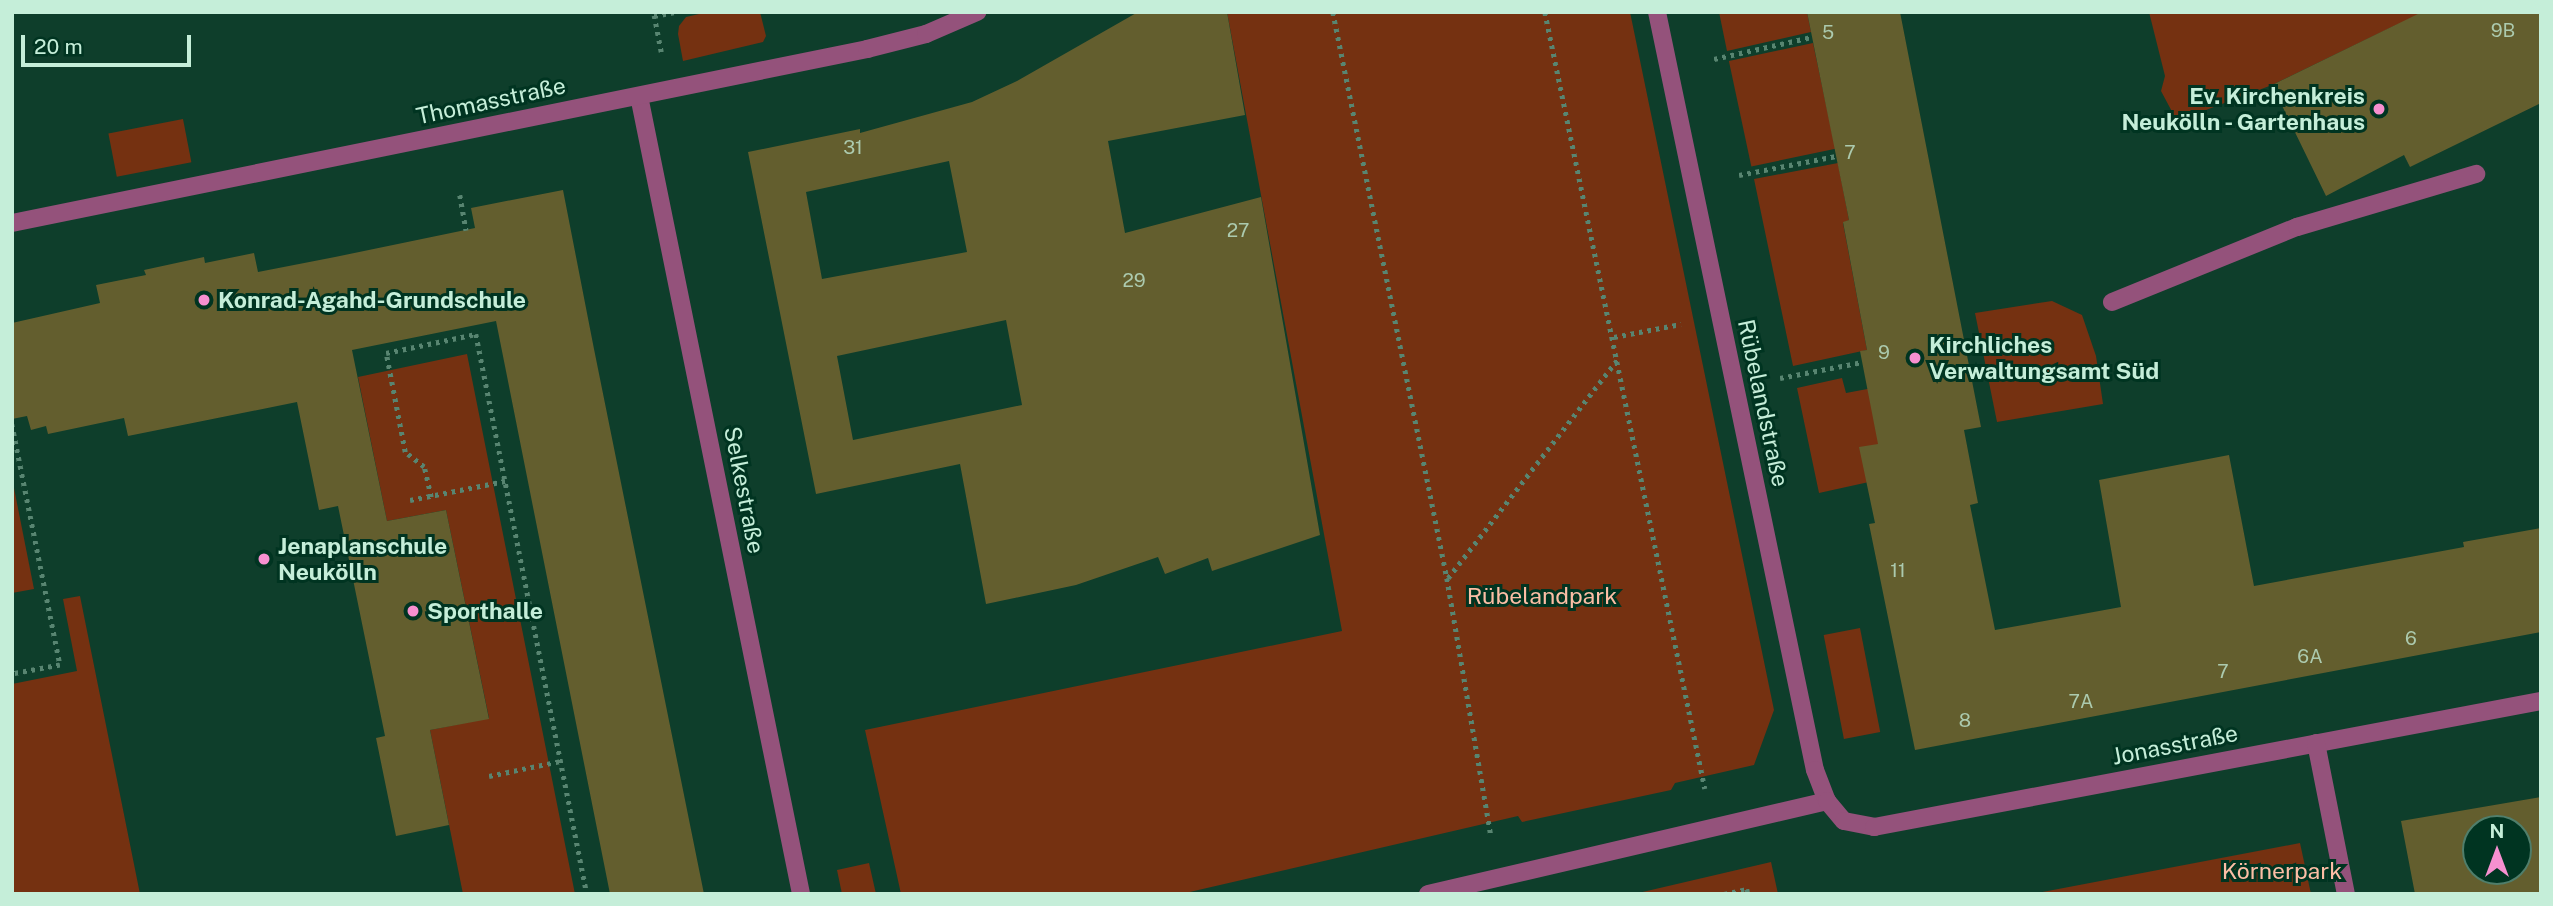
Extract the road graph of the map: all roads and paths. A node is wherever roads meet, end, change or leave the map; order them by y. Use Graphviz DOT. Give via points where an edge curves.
graph roads {
  1 [pos="674,12"];
  2 [pos="976,12"];
  3 [pos="1333,12"];
  4 [pos="1545,12"];
  5 [pos="1657,12"];
  6 [pos="1812,37"];
  7 [pos="663,58"];
  8 [pos="1714,59"];
  9 [pos="639,96"];
  10 [pos="1836,156"];
  11 [pos="2476,174"];
  12 [pos="1739,175"];
  13 [pos="460,195"];
  14 [pos="12,223"];
  15 [pos="466,230"];
  16 [pos="2112,302"];
  17 [pos="1720,315"];
  18 [pos="1614,337"];
  19 [pos="1618,359"];
  20 [pos="1862,362"];
  21 [pos="1780,378"];
  22 [pos="12,424"];
  23 [pos="14,439"];
  24 [pos="506,481"];
  25 [pos="431,497"];
  26 [pos="410,500"];
  27 [pos="1447,578"];
  28 [pos="12,674"];
  29 [pos="2541,701"];
  30 [pos="2316,743"];
  31 [pos="561,761"];
  32 [pos="489,776"];
  33 [pos="1704,789"];
  34 [pos="1827,801"];
  35 [pos="1491,836"];
  36 [pos="587,894"];
  37 [pos="801,894"];
  38 [pos="1428,894"];
  39 [pos="1724,894"];
  40 [pos="1748,894"];
  41 [pos="2346,894"];
  1 -- 7 [label="path" via="654,16"];
  2 -- 9 [label="street, Thomasstraße" via="926,34 867,49"];
  3 -- 27 [label="path"];
  4 -- 18 [label="path"];
  5 -- 17 [label="street, Rübelandstraße"];
  6 -- 8 [label="path"];
  9 -- 14 [label="street, Thomasstraße"];
  9 -- 37 [label="street, Selkestraße"];
  10 -- 12 [label="path"];
  11 -- 16 [label="street" via="2297,227"];
  13 -- 15 [label="path"];
  17 -- 18 [label="path"];
  17 -- 34 [label="street, Rübelandstraße" via="1815,770"];
  18 -- 19 [label="path"];
  19 -- 27 [label="path"];
  19 -- 33 [label="path"];
  20 -- 21 [label="path"];
  22 -- 23 [label="path"];
  23 -- 28 [label="path" via="60,665"];
  24 -- 25 [label="path"];
  24 -- 25 [label="path" via="476,334 386,353 405,452 424,467"];
  24 -- 31 [label="path"];
  25 -- 26 [label="path"];
  27 -- 35 [label="path"];
  29 -- 30 [label="street, Jonasstraße"];
  30 -- 34 [label="street, Jonasstraße" via="1874,827 1844,821"];
  30 -- 41 [label="street"];
  31 -- 32 [label="path"];
  31 -- 36 [label="path"];
  34 -- 38 [label="street"];
  39 -- 40 [label="path" via="1747,888"];
}
